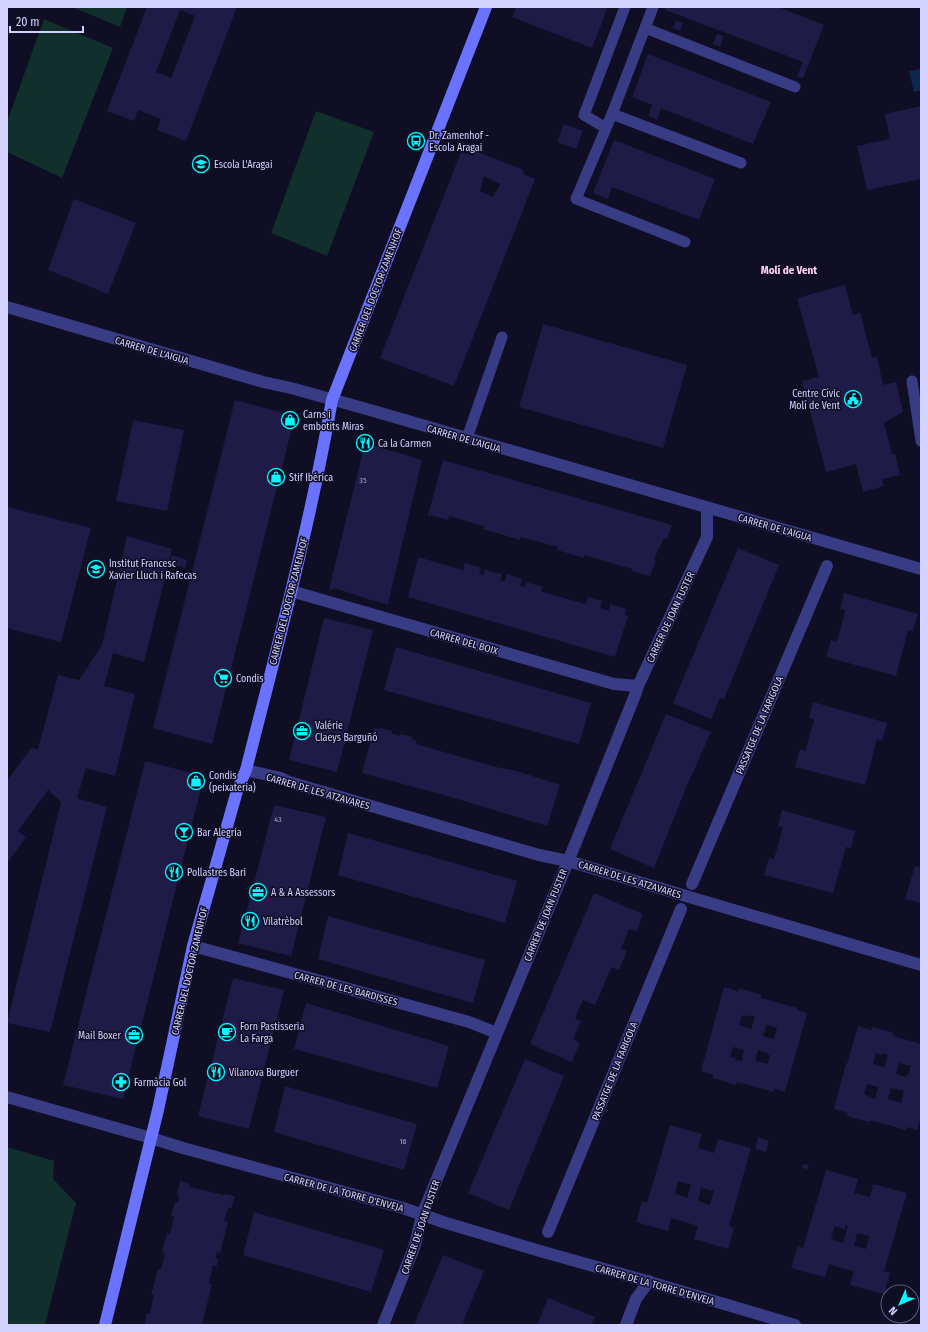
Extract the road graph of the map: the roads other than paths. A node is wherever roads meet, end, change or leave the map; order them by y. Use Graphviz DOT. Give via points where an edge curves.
graph roads {
  1 [pos="486,7"];
  2 [pos="625,7"];
  3 [pos="653,7"];
  4 [pos="645,28"];
  5 [pos="795,87"];
  6 [pos="612,114"];
  7 [pos="606,128"];
  8 [pos="741,163"];
  9 [pos="685,242"];
  10 [pos="7,307"];
  11 [pos="502,337"];
  12 [pos="912,381"];
  13 [pos="332,400"];
  14 [pos="467,438"];
  15 [pos="921,441"];
  16 [pos="707,508"];
  17 [pos="827,566"];
  18 [pos="921,569"];
  19 [pos="291,591"];
  20 [pos="638,686"];
  21 [pos="246,770"];
  22 [pos="568,860"];
  23 [pos="692,884"];
  24 [pos="681,909"];
  25 [pos="193,946"];
  26 [pos="921,965"];
  27 [pos="497,1033"];
  28 [pos="7,1097"];
  29 [pos="151,1138"];
  30 [pos="422,1215"];
  31 [pos="548,1232"];
  32 [pos="649,1282"];
  33 [pos="105,1325"];
  34 [pos="383,1325"];
  35 [pos="626,1325"];
  36 [pos="795,1325"];
  1 -- 13 [label="street, CARRER DEL DOCTOR ZAMENHOF"];
  2 -- 7 [label="lane" via="584,116"];
  3 -- 4 [label="lane"];
  4 -- 5 [label="lane"];
  4 -- 6 [label="lane"];
  6 -- 7 [label="lane"];
  6 -- 8 [label="lane"];
  7 -- 9 [label="lane" via="576,199"];
  10 -- 13 [label="street, CARRER DE L'AIGUA"];
  11 -- 14 [label="lane"];
  12 -- 15 [label="lane"];
  13 -- 14 [label="street, CARRER DE L'AIGUA"];
  13 -- 19 [label="street, CARRER DEL DOCTOR ZAMENHOF"];
  14 -- 16 [label="street, CARRER DE L'AIGUA"];
  16 -- 18 [label="street, CARRER DE L'AIGUA"];
  16 -- 20 [label="street, CARRER DE JOAN FUSTER" via="707,537"];
  17 -- 23 [label="street, PASSATGE DE LA FARIGOLA"];
  19 -- 20 [label="street, CARRER DEL BOIX" via="614,684"];
  19 -- 21 [label="street, CARRER DEL DOCTOR ZAMENHOF"];
  20 -- 22 [label="street, CARRER DE JOAN FUSTER"];
  21 -- 22 [label="street, CARRER DE LES ATZAVARES" via="539,856"];
  21 -- 25 [label="street, CARRER DEL DOCTOR ZAMENHOF" via="237,791"];
  22 -- 26 [label="street, CARRER DE LES ATZAVARES"];
  22 -- 27 [label="street, CARRER DE JOAN FUSTER"];
  24 -- 31 [label="street, PASSATGE DE LA FARIGOLA"];
  25 -- 27 [label="street, CARRER DE LES BARDISSES" via="469,1022"];
  25 -- 29 [label="street, CARRER DEL DOCTOR ZAMENHOF"];
  27 -- 30 [label="street, CARRER DE JOAN FUSTER"];
  28 -- 29 [label="street, CARRER DE LA TORRE D'ENVEJA"];
  29 -- 30 [label="street, CARRER DE LA TORRE D'ENVEJA"];
  29 -- 33 [label="street, CARRER DEL DOCTOR ZAMENHOF"];
  30 -- 32 [label="street, CARRER DE LA TORRE D'ENVEJA"];
  30 -- 34 [label="street, CARRER DE JOAN FUSTER" via="415,1245"];
  32 -- 35 [label="street" via="636,1299"];
  32 -- 36 [label="street, CARRER DE LA TORRE D'ENVEJA"];
}
